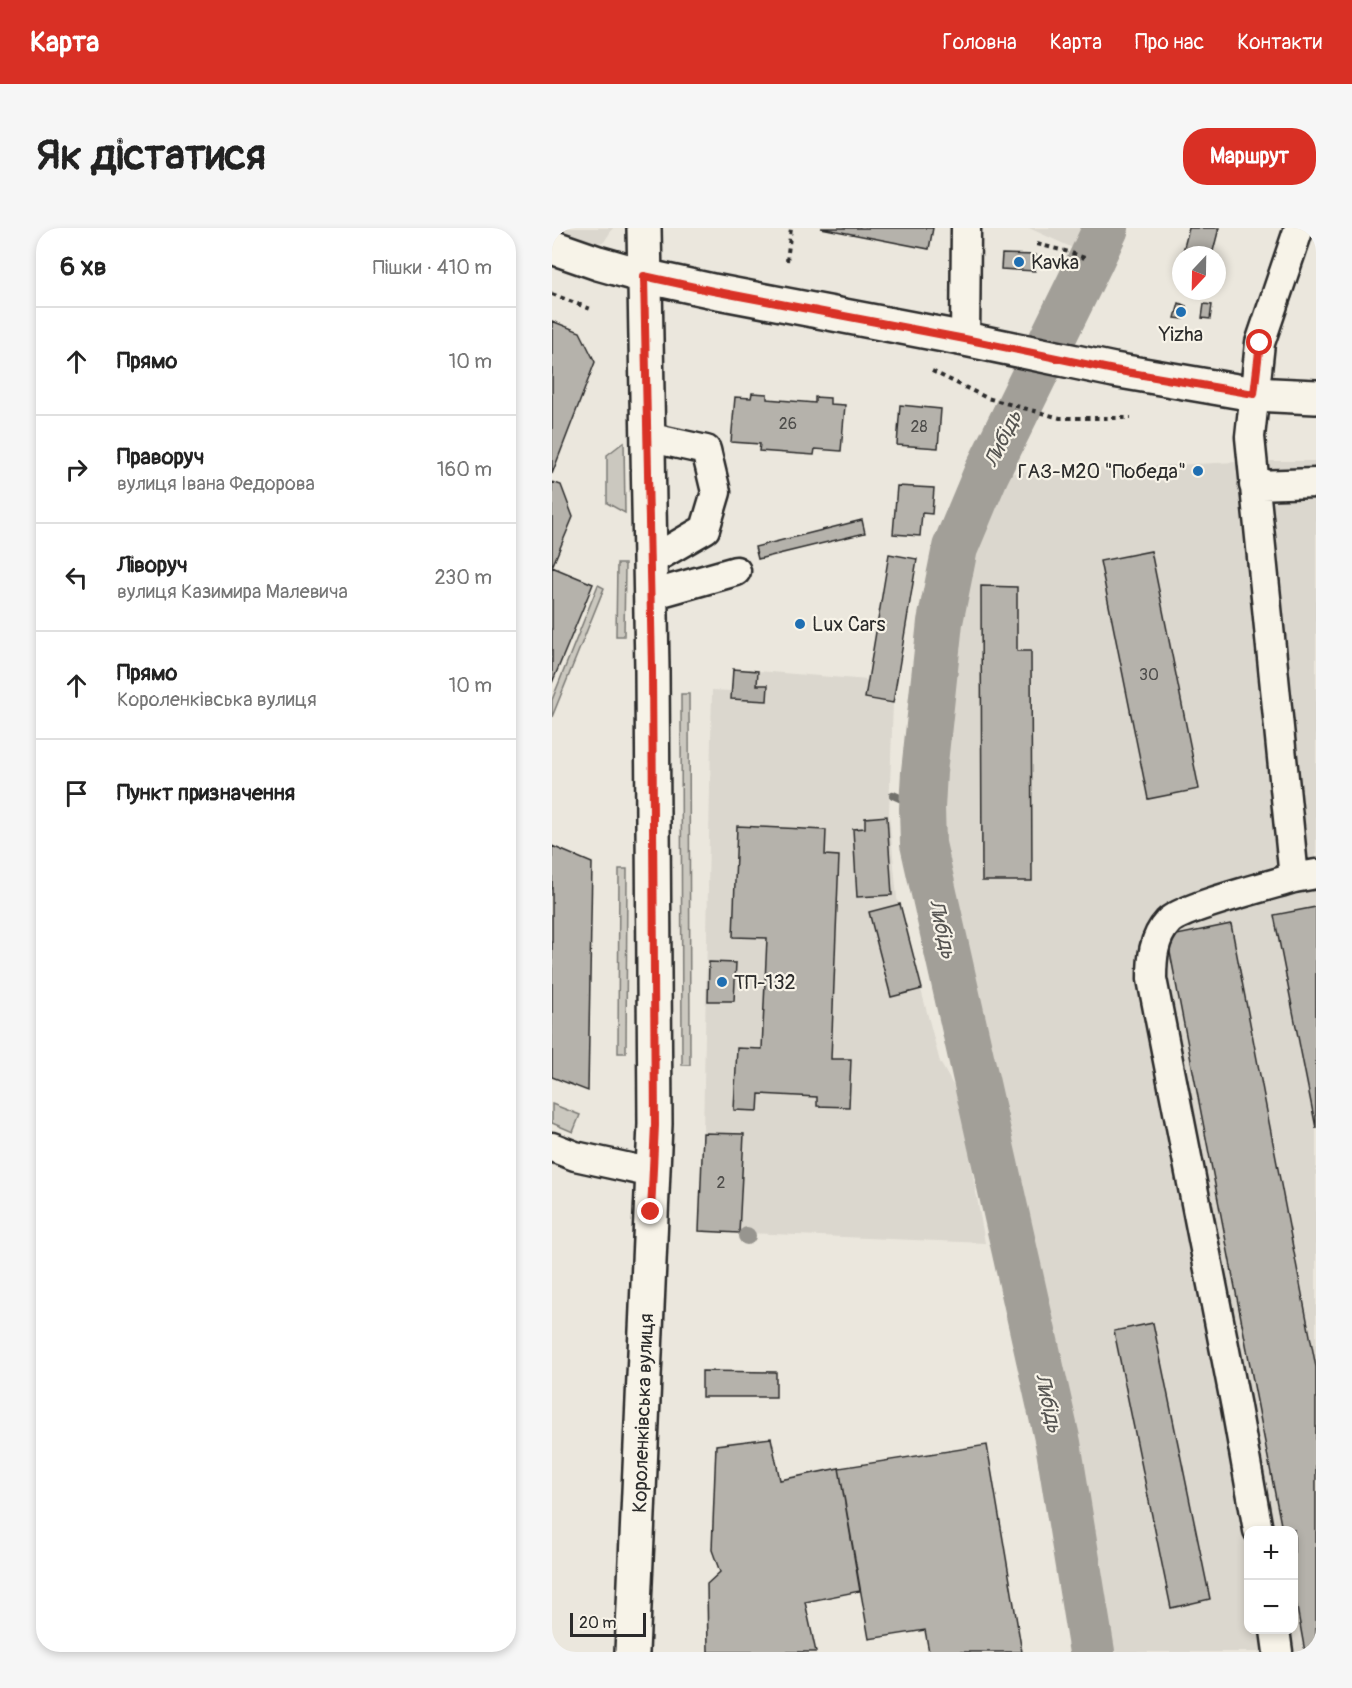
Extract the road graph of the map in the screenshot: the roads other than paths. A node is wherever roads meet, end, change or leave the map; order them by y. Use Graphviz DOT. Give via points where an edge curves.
graph roads {
  1 [pos="644,228"];
  2 [pos="966,228"];
  3 [pos="1299,228"];
  4 [pos="552,247"];
  5 [pos="644,276"];
  6 [pos="965,339"];
  7 [pos="1254,394"];
  8 [pos="1316,397"];
  9 [pos="648,437"];
  10 [pos="1316,483"];
  11 [pos="1254,485"];
  12 [pos="650,561"];
  13 [pos="736,571"];
  14 [pos="651,595"];
  15 [pos="1305,876"];
  16 [pos="552,1147"];
  17 [pos="653,1173"];
  18 [pos="1257,1526"];
  19 [pos="1276,1634"];
  20 [pos="632,1652"];
  21 [pos="1278,1652"];
  1 -- 5 [label="main road, Короленківська вулиця"];
  2 -- 6 [label="street"];
  3 -- 7 [label="street" via="1260,343"];
  4 -- 5 [label="main road"];
  5 -- 6 [label="main road"];
  5 -- 9 [label="main road, Короленківська вулиця"];
  6 -- 7 [label="main road"];
  7 -- 8 [label="main road"];
  7 -- 11 [label="street" via="1250,437"];
  9 -- 12 [label="main road, Короленківська вулиця"];
  9 -- 12 [label="street" via="706,450 716,492 705,529"];
  10 -- 11 [label="street"];
  11 -- 15 [label="street"];
  12 -- 14 [label="main road, Короленківська вулиця"];
  13 -- 14 [label="street"];
  14 -- 17 [label="main road, Короленківська вулиця"];
  15 -- 18 [label="street" via="1195,908 1169,920 1153,953 1152,979"];
  16 -- 17 [label="street"];
  17 -- 20 [label="main road, Короленківська вулиця"];
  19 -- 21 [label="street"];
}
